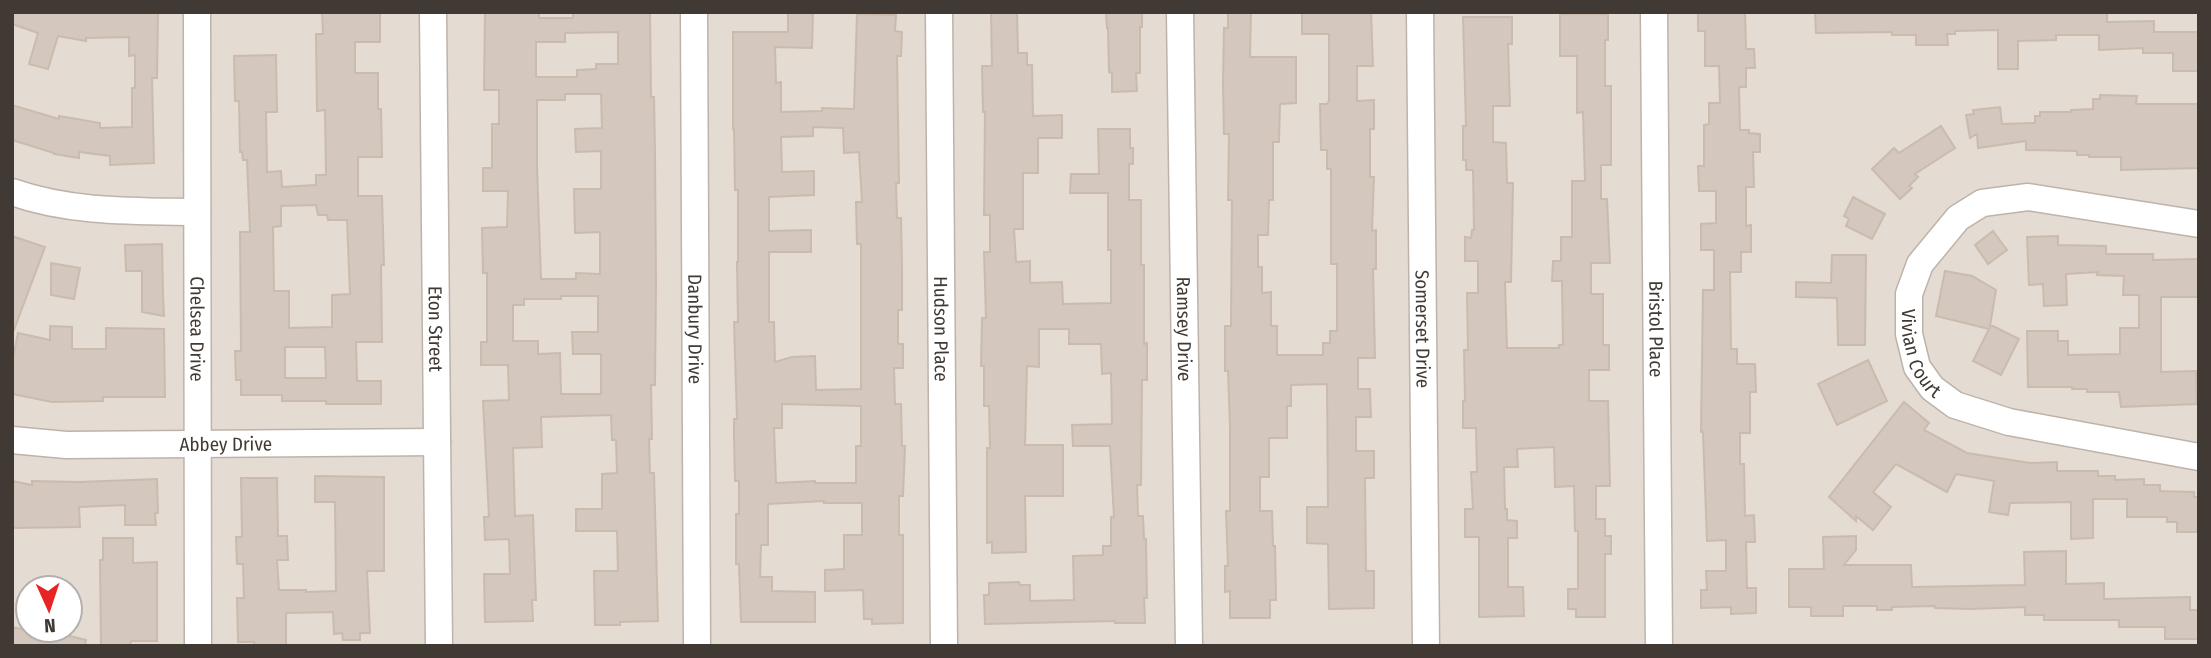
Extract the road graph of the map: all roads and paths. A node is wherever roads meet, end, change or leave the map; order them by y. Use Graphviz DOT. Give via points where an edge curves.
graph roads {
  1 [pos="197,12"];
  2 [pos="433,12"];
  3 [pos="694,12"];
  4 [pos="939,12"];
  5 [pos="1181,12"];
  6 [pos="1420,12"];
  7 [pos="1654,12"];
  8 [pos="12,192"];
  9 [pos="197,212"];
  10 [pos="2199,224"];
  11 [pos="12,440"];
  12 [pos="437,442"];
  13 [pos="197,444"];
  14 [pos="2199,457"];
  15 [pos="198,646"];
  16 [pos="439,646"];
  17 [pos="697,646"];
  18 [pos="944,646"];
  19 [pos="1189,646"];
  20 [pos="1426,646"];
  21 [pos="1659,646"];
  1 -- 9 [label="street, Chelsea Drive"];
  2 -- 12 [label="street, Eton Street"];
  3 -- 17 [label="street, Danbury Drive"];
  4 -- 18 [label="street, Hudson Place"];
  5 -- 19 [label="street, Ramsey Drive"];
  6 -- 20 [label="street, Somerset Drive"];
  7 -- 21 [label="street, Bristol Place"];
  8 -- 9 [label="street" via="80,208"];
  9 -- 13 [label="street, Chelsea Drive"];
  10 -- 14 [label="street, Vivian Court" via="2028,197 1982,202 1958,218 1920,264 1909,294 1909,334 1917,367 1933,388 1955,405 2009,422"];
  11 -- 13 [label="street, Abbey Drive" via="66,445"];
  12 -- 13 [label="street, Abbey Drive"];
  12 -- 16 [label="street, Eton Street"];
  13 -- 15 [label="street, Chelsea Drive"];
}
